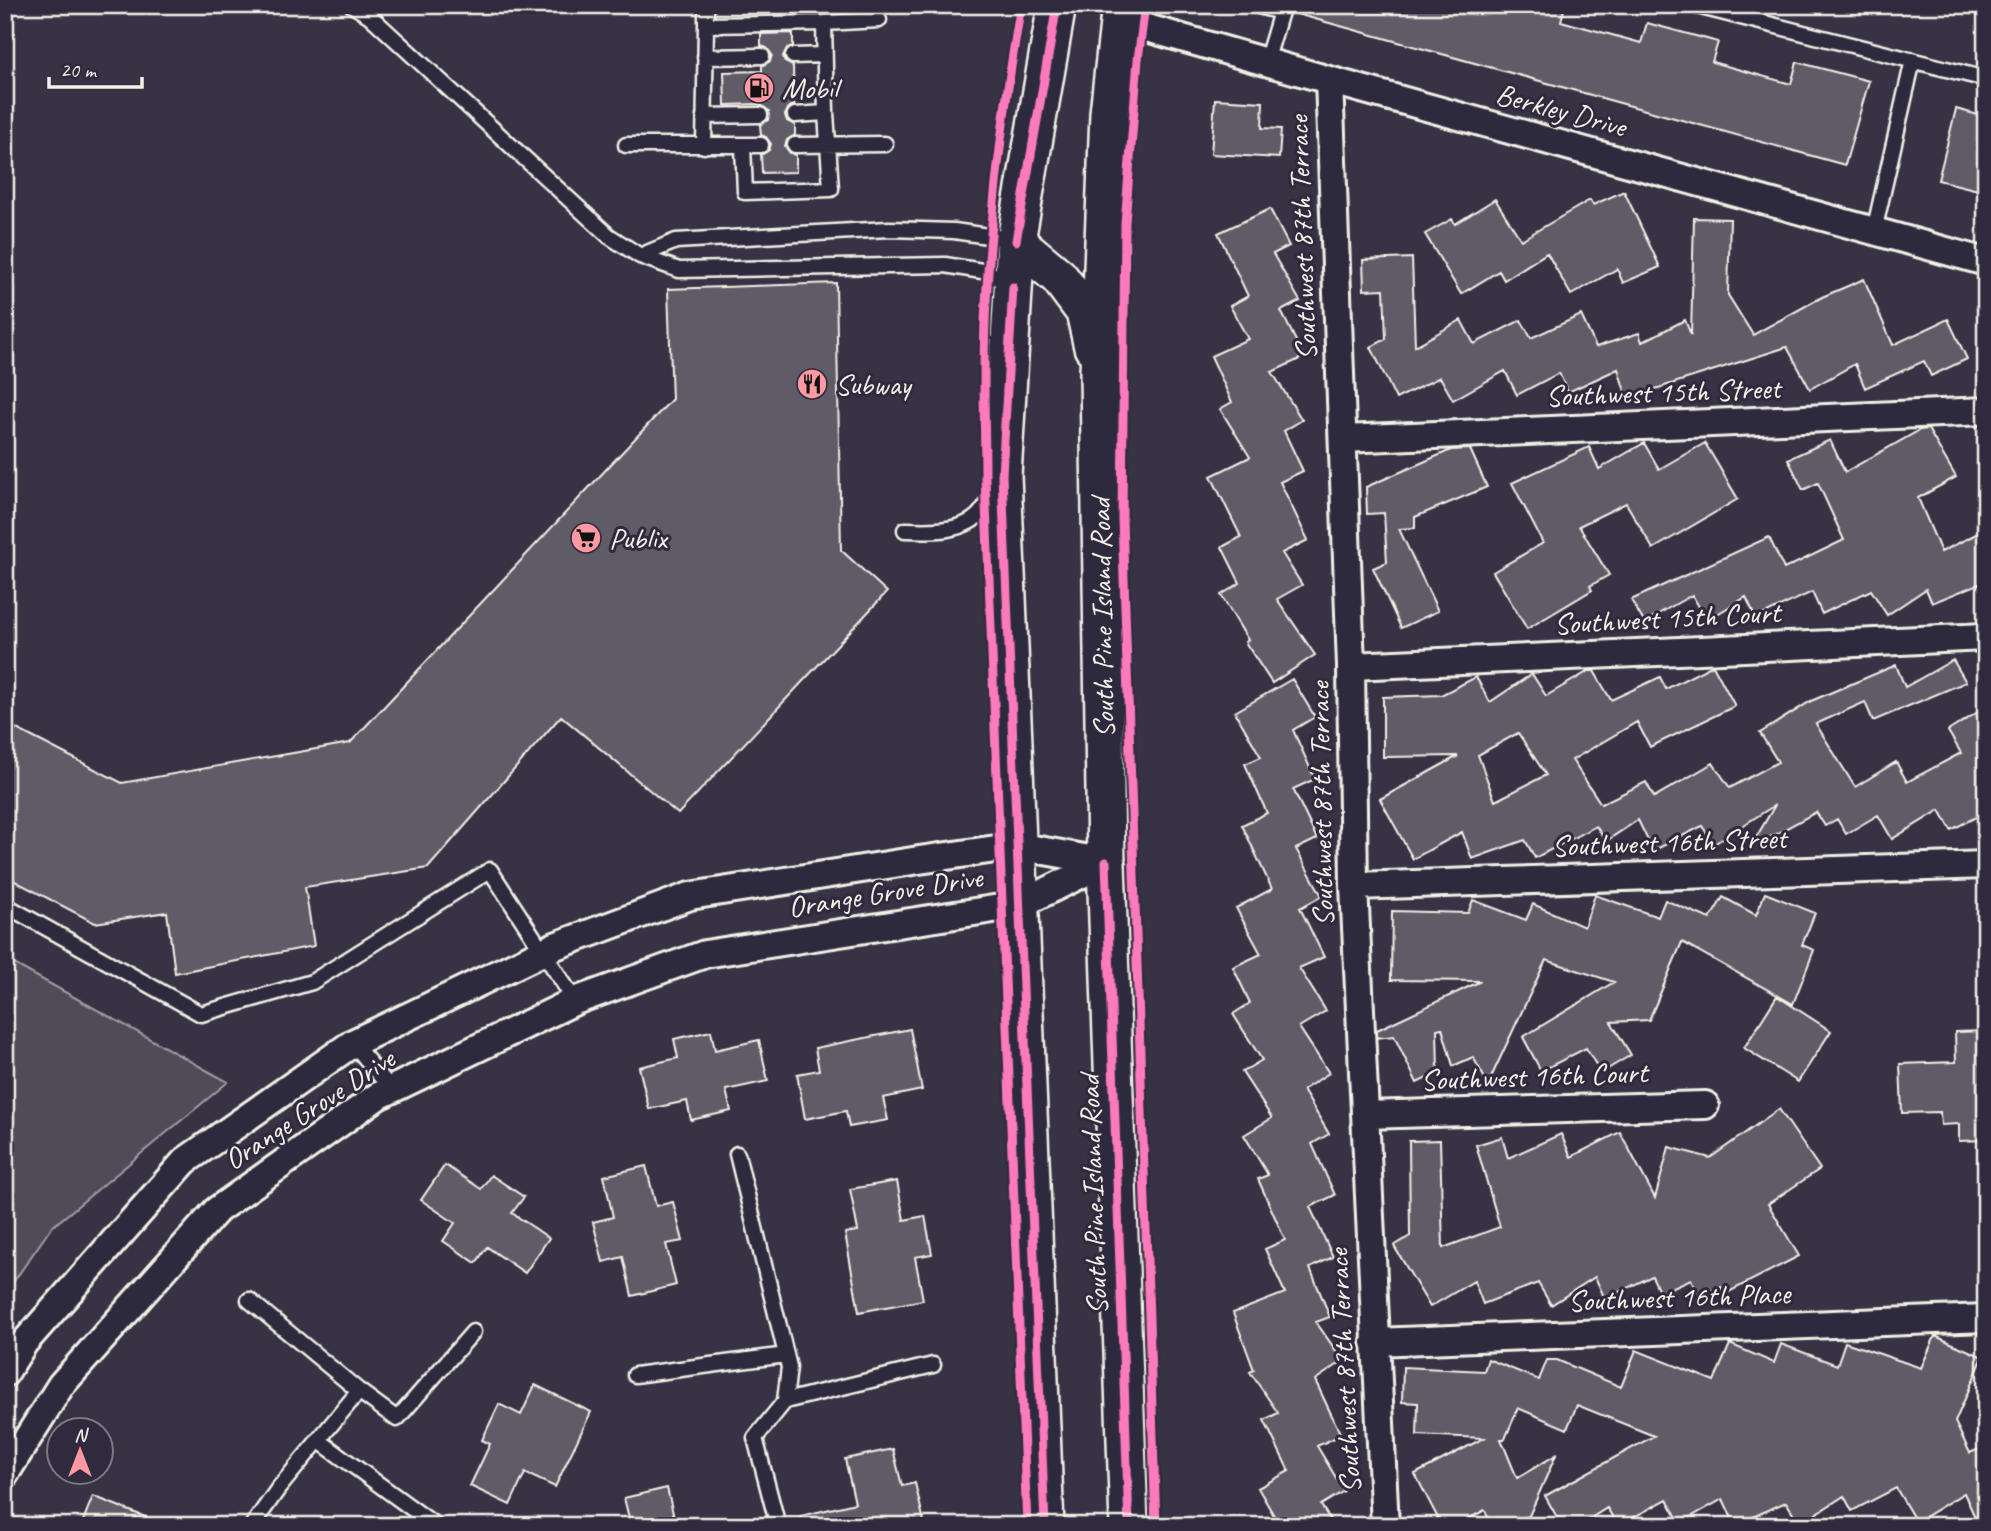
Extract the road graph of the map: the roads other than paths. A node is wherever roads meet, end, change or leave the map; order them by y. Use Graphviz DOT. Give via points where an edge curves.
graph roads {
  1 [pos="352,5"];
  2 [pos="706,5"];
  3 [pos="1057,5"];
  4 [pos="1255,5"];
  5 [pos="1693,5"];
  6 [pos="1282,9"];
  7 [pos="1120,12"];
  8 [pos="879,20"];
  9 [pos="824,23"];
  10 [pos="706,25"];
  11 [pos="824,55"];
  12 [pos="762,56"];
  13 [pos="793,56"];
  14 [pos="705,57"];
  15 [pos="1913,60"];
  16 [pos="1266,62"];
  17 [pos="1986,79"];
  18 [pos="1329,80"];
  19 [pos="826,113"];
  20 [pos="794,115"];
  21 [pos="760,116"];
  22 [pos="704,117"];
  23 [pos="828,144"];
  24 [pos="885,144"];
  25 [pos="626,145"];
  26 [pos="761,145"];
  27 [pos="796,145"];
  28 [pos="704,146"];
  29 [pos="743,146"];
  30 [pos="1874,231"];
  31 [pos="1016,240"];
  32 [pos="640,257"];
  33 [pos="1986,262"];
  34 [pos="1013,287"];
  35 [pos="1098,372"];
  36 [pos="1986,411"];
  37 [pos="1343,439"];
  38 [pos="1002,475"];
  39 [pos="905,530"];
  40 [pos="1986,637"];
  41 [pos="1351,666"];
  42 [pos="1017,846"];
  43 [pos="1106,862"];
  44 [pos="1986,865"];
  45 [pos="1354,886"];
  46 [pos="5,905"];
  47 [pos="1019,905"];
  48 [pos="542,951"];
  49 [pos="575,1001"];
  50 [pos="353,1043"];
  51 [pos="391,1089"];
  52 [pos="1705,1105"];
  53 [pos="1365,1115"];
  54 [pos="737,1154"];
  55 [pos="249,1300"];
  56 [pos="1986,1318"];
  57 [pos="473,1332"];
  58 [pos="1375,1342"];
  59 [pos="786,1356"];
  60 [pos="933,1365"];
  61 [pos="5,1373"];
  62 [pos="635,1375"];
  63 [pos="359,1391"];
  64 [pos="785,1401"];
  65 [pos="318,1440"];
  66 [pos="5,1474"];
  67 [pos="252,1526"];
  68 [pos="436,1526"];
  69 [pos="778,1526"];
  70 [pos="1045,1526"];
  71 [pos="1129,1526"];
  72 [pos="1385,1526"];
  1 -- 32 [label="lane" via="370,16 609,236"];
  2 -- 10 [label="lane"];
  3 -- 31 [label="main road, South Pine Island Road"];
  4 -- 6 [label="lane"];
  5 -- 15 [label="lane"];
  6 -- 16 [label="lane"];
  7 -- 16 [label="street, Berkley Drive"];
  7 -- 35 [label="main road, South Pine Island Road" via="1109,113"];
  8 -- 9 [label="lane"];
  9 -- 10 [label="lane"];
  9 -- 11 [label="lane"];
  10 -- 14 [label="lane"];
  11 -- 13 [label="lane"];
  11 -- 19 [label="lane"];
  12 -- 14 [label="lane"];
  14 -- 22 [label="lane"];
  15 -- 17 [label="lane"];
  15 -- 30 [label="lane"];
  16 -- 18 [label="street, Berkley Drive"];
  18 -- 30 [label="street, Berkley Drive"];
  18 -- 37 [label="street, Southwest 87th Terrace"];
  19 -- 20 [label="lane"];
  19 -- 23 [label="lane"];
  21 -- 22 [label="lane"];
  22 -- 28 [label="lane"];
  23 -- 24 [label="lane"];
  23 -- 27 [label="lane"];
  23 -- 29 [label="lane" via="831,188 745,192"];
  25 -- 28 [label="lane"];
  26 -- 29 [label="lane"];
  28 -- 29 [label="lane"];
  30 -- 33 [label="street, Berkley Drive"];
  31 -- 32 [label="lane" via="954,231 889,229 676,240"];
  31 -- 34 [label="main road, South Pine Island Road"];
  31 -- 35 [label="main road" via="1059,277 1085,312"];
  32 -- 34 [label="lane" via="679,270 945,265 988,272"];
  34 -- 38 [label="main road, South Pine Island Road"];
  35 -- 43 [label="main road, South Pine Island Road"];
  36 -- 37 [label="street, Southwest 15th Street"];
  37 -- 41 [label="street, Southwest 87th Terrace"];
  38 -- 39 [label="lane" via="981,512 964,524 938,531"];
  38 -- 42 [label="main road, South Pine Island Road"];
  40 -- 41 [label="street, Southwest 15th Court"];
  41 -- 45 [label="street, Southwest 87th Terrace"];
  42 -- 43 [label="street, Orange Grove Drive"];
  42 -- 47 [label="main road, South Pine Island Road"];
  42 -- 48 [label="street, Orange Grove Drive" via="690,896"];
  43 -- 47 [label="street, Orange Grove Drive"];
  43 -- 71 [label="main road, South Pine Island Road"];
  44 -- 45 [label="street, Southwest 16th Street"];
  45 -- 53 [label="street, Southwest 87th Terrace"];
  46 -- 48 [label="lane" via="201,1014 312,982 490,870"];
  47 -- 49 [label="street, Orange Grove Drive" via="705,954"];
  47 -- 70 [label="main road, South Pine Island Road"];
  48 -- 49 [label="lane"];
  48 -- 50 [label="street, Orange Grove Drive"];
  49 -- 51 [label="street, Orange Grove Drive"];
  50 -- 51 [label="lane"];
  50 -- 61 [label="street, Orange Grove Drive" via="185,1161 24,1343"];
  51 -- 66 [label="street, Orange Grove Drive" via="217,1210 61,1385"];
  52 -- 53 [label="street, Southwest 16th Court"];
  53 -- 58 [label="street, Southwest 87th Terrace"];
  54 -- 59 [label="lane"];
  55 -- 63 [label="lane"];
  56 -- 58 [label="street, Southwest 16th Place"];
  57 -- 63 [label="lane" via="397,1419"];
  58 -- 72 [label="street, Southwest 87th Terrace"];
  59 -- 62 [label="lane"];
  59 -- 64 [label="lane"];
  60 -- 64 [label="lane"];
  63 -- 65 [label="lane"];
  64 -- 69 [label="lane" via="755,1438"];
  65 -- 67 [label="lane"];
  65 -- 68 [label="lane"];
}
